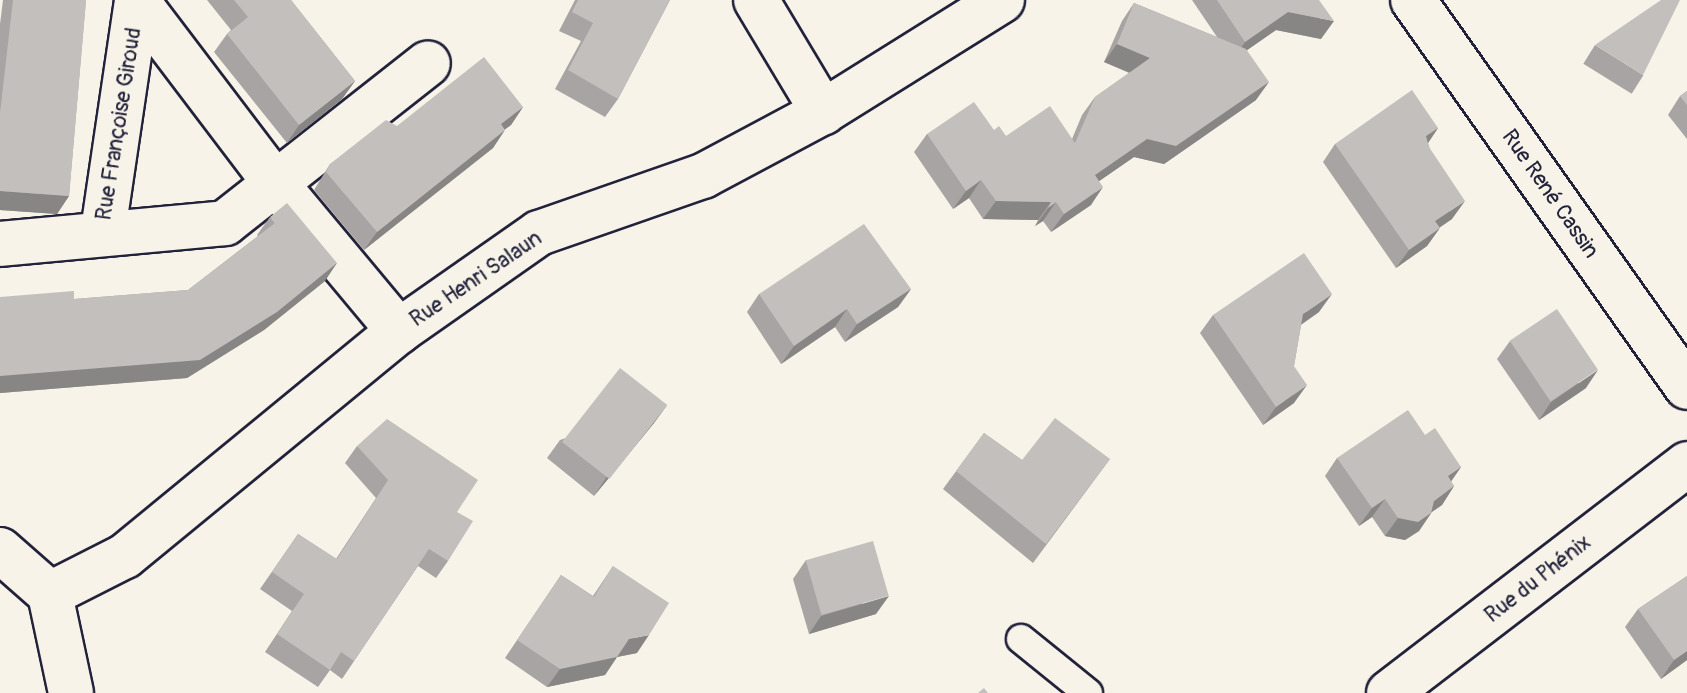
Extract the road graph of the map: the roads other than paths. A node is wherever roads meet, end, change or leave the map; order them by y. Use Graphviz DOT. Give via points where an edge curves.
graph roads {
  1 [pos="756,0"];
  2 [pos="1002,0"];
  3 [pos="1413,0"];
  4 [pos="428,63"];
  5 [pos="823,112"];
  6 [pos="273,180"];
  7 [pos="103,231"];
  8 [pos="0,244"];
  9 [pos="399,331"];
  10 [pos="1687,387"];
  11 [pos="1687,464"];
  12 [pos="0,550"];
  13 [pos="50,594"];
  14 [pos="1021,639"];
  15 [pos="71,693"];
  16 [pos="1088,693"];
  17 [pos="1389,693"];
  1 -- 5 [label="street"];
  2 -- 5 [label="street, Rue Henri Salaun"];
  3 -- 10 [label="street, Rue René Cassin"];
  4 -- 6 [label="street, Rue Françoise Giroud"];
  5 -- 9 [label="street, Rue Henri Salaun" via="703,176 539,233"];
  6 -- 7 [label="street, Rue Françoise Giroud" via="225,223"];
  6 -- 7 [label="street, Rue Françoise Giroud" via="137,1"];
  6 -- 9 [label="street, Rue Françoise Giroud"];
  7 -- 8 [label="street, Rue Françoise Giroud"];
  9 -- 13 [label="street, Rue Henri Salaun" via="125,556"];
  11 -- 17 [label="street, Rue du Phénix"];
  12 -- 13 [label="street"];
  13 -- 15 [label="street"];
  14 -- 16 [label="lane"];
}
